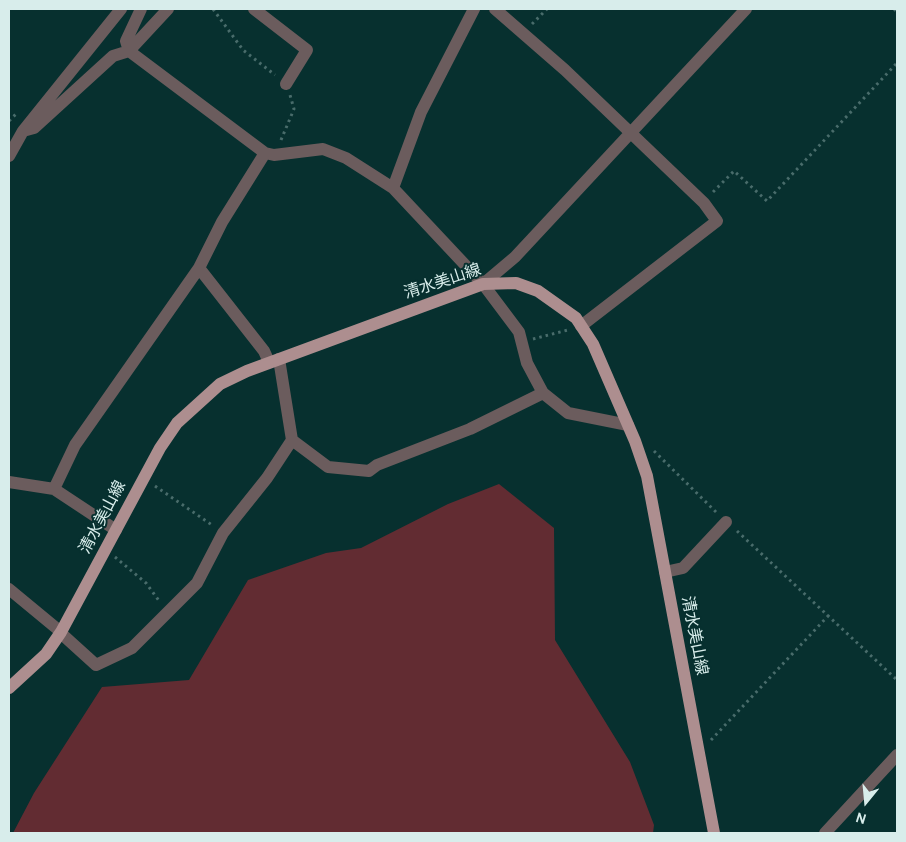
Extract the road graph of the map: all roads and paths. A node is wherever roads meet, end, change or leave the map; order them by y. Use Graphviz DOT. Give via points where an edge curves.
graph roads {
  1 [pos="121,9"];
  2 [pos="141,9"];
  3 [pos="168,9"];
  4 [pos="213,9"];
  5 [pos="254,9"];
  6 [pos="494,9"];
  7 [pos="547,9"];
  8 [pos="746,9"];
  9 [pos="894,9"];
  10 [pos="472,10"];
  11 [pos="897,12"];
  12 [pos="524,34"];
  13 [pos="129,50"];
  14 [pos="897,63"];
  15 [pos="286,84"];
  16 [pos="23,131"];
  17 [pos="630,133"];
  18 [pos="270,154"];
  19 [pos="9,156"];
  20 [pos="393,188"];
  21 [pos="704,202"];
  22 [pos="199,268"];
  23 [pos="483,284"];
  24 [pos="581,326"];
  25 [pos="522,343"];
  26 [pos="274,360"];
  27 [pos="543,393"];
  28 [pos="628,425"];
  29 [pos="292,440"];
  30 [pos="635,441"];
  31 [pos="9,482"];
  32 [pos="152,484"];
  33 [pos="54,489"];
  34 [pos="726,522"];
  35 [pos="116,530"];
  36 [pos="223,533"];
  37 [pos="112,554"];
  38 [pos="664,572"];
  39 [pos="9,589"];
  40 [pos="167,613"];
  41 [pos="829,615"];
  42 [pos="62,634"];
  43 [pos="897,680"];
  44 [pos="9,688"];
  45 [pos="699,753"];
  46 [pos="897,755"];
  47 [pos="714,833"];
  48 [pos="825,833"];
  1 -- 16 [label="street"];
  2 -- 13 [label="street" via="126,41"];
  3 -- 13 [label="street"];
  4 -- 15 [label="path" via="243,50"];
  5 -- 15 [label="street" via="307,50"];
  6 -- 12 [label="street"];
  7 -- 12 [label="path"];
  8 -- 17 [label="street"];
  9 -- 11 [label="path"];
  10 -- 20 [label="street" via="421,112"];
  12 -- 17 [label="street"];
  13 -- 16 [label="street" via="113,56 34,128"];
  13 -- 18 [label="street"];
  14 -- 21 [label="path" via="767,201 734,171"];
  15 -- 18 [label="path" via="294,109"];
  16 -- 19 [label="street"];
  17 -- 21 [label="street"];
  17 -- 23 [label="street" via="515,257"];
  18 -- 20 [label="street" via="323,149 346,158"];
  18 -- 22 [label="street" via="222,222"];
  20 -- 23 [label="street"];
  21 -- 24 [label="street" via="717,221"];
  22 -- 26 [label="street" via="264,352"];
  22 -- 33 [label="street" via="74,445"];
  23 -- 24 [label="main road, 清水美山線" via="516,283 538,291 576,318"];
  23 -- 25 [label="street" via="519,332"];
  23 -- 26 [label="main road, 清水美山線"];
  24 -- 25 [label="path"];
  24 -- 28 [label="main road, 清水美山線" via="593,344"];
  25 -- 27 [label="street" via="527,363"];
  26 -- 29 [label="street"];
  26 -- 35 [label="main road, 清水美山線" via="220,384 177,423"];
  27 -- 28 [label="street" via="568,413"];
  27 -- 29 [label="street" via="470,429 369,471 328,467"];
  28 -- 30 [label="main road, 清水美山線"];
  29 -- 36 [label="street" via="267,478"];
  30 -- 34 [label="path" via="646,443"];
  30 -- 38 [label="main road, 清水美山線" via="646,476"];
  31 -- 33 [label="street"];
  32 -- 36 [label="path"];
  33 -- 35 [label="street"];
  34 -- 38 [label="street" via="683,568"];
  34 -- 41 [label="path"];
  35 -- 42 [label="main road, 清水美山線"];
  36 -- 40 [label="street" via="197,583"];
  37 -- 40 [label="path" via="146,583"];
  38 -- 45 [label="main road, 清水美山線"];
  39 -- 42 [label="street"];
  40 -- 42 [label="street" via="132,648 96,665"];
  41 -- 43 [label="path"];
  41 -- 45 [label="path"];
  42 -- 44 [label="main road, 清水美山線" via="46,654"];
  45 -- 47 [label="main road, 清水美山線"];
  46 -- 48 [label="street"];
}
